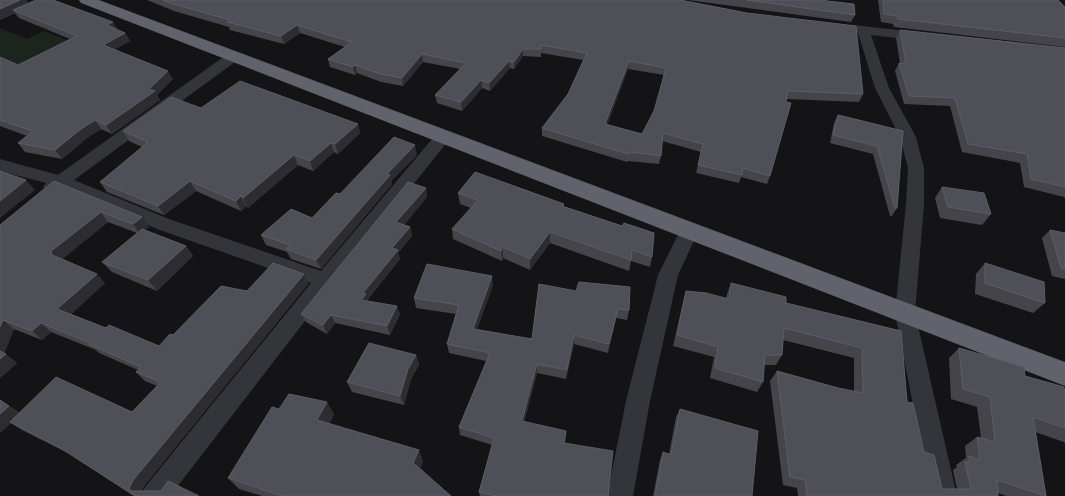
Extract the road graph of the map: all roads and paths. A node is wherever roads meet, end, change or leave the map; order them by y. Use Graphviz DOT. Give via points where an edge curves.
graph roads {
  1 [pos="86,0"];
  2 [pos="842,27"];
  3 [pos="863,30"];
  4 [pos="936,38"];
  5 [pos="234,56"];
  6 [pos="444,136"];
  7 [pos="0,165"];
  8 [pos="60,181"];
  9 [pos="42,196"];
  10 [pos="690,230"];
  11 [pos="325,280"];
  12 [pos="905,313"];
  13 [pos="1065,374"];
  14 [pos="154,496"];
  15 [pos="620,496"];
  16 [pos="944,496"];
  1 -- 5 [label="highway"];
  2 -- 3 [label="street"];
  3 -- 4 [label="street"];
  3 -- 12 [label="street" via="882,88 908,137 916,168"];
  5 -- 6 [label="highway"];
  5 -- 8 [label="street"];
  6 -- 10 [label="highway"];
  6 -- 11 [label="street"];
  7 -- 8 [label="street"];
  8 -- 9 [label="street"];
  8 -- 11 [label="street" via="163,224"];
  10 -- 12 [label="highway"];
  10 -- 15 [label="street" via="668,275 638,401"];
  11 -- 14 [label="street"];
  12 -- 13 [label="highway"];
  12 -- 16 [label="street"];
}
